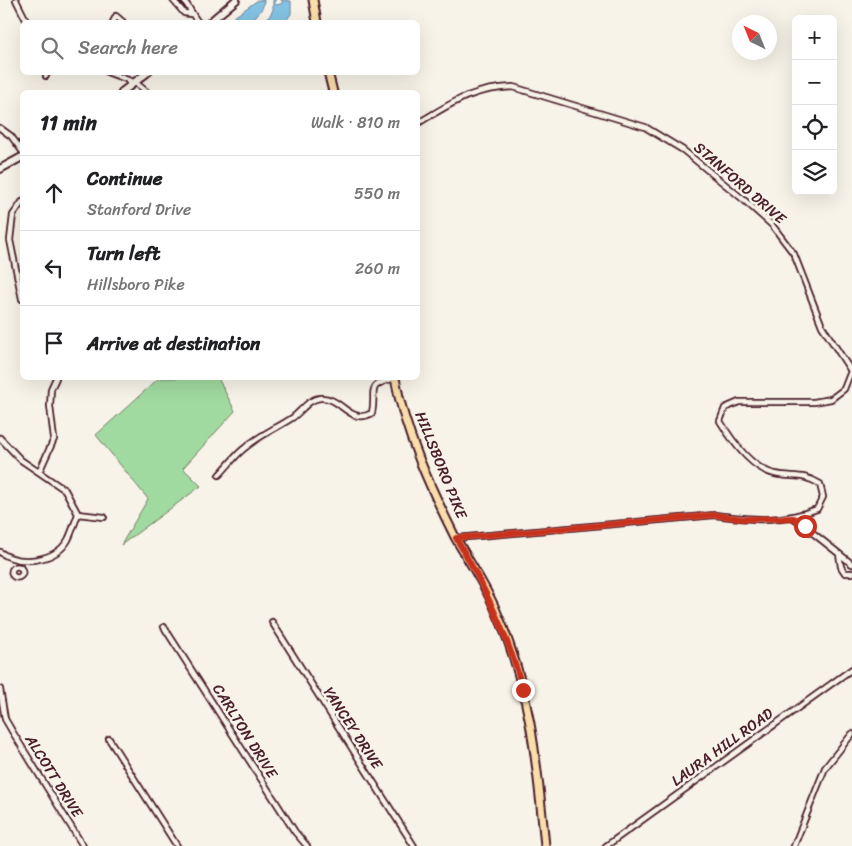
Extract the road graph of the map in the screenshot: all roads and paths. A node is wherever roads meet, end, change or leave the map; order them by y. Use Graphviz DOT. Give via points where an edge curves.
graph roads {
  1 [pos="16,0"];
  2 [pos="173,0"];
  3 [pos="183,0"];
  4 [pos="235,0"];
  5 [pos="312,0"];
  6 [pos="191,14"];
  7 [pos="26,20"];
  8 [pos="196,20"];
  9 [pos="212,20"];
  10 [pos="317,20"];
  11 [pos="115,75"];
  12 [pos="145,75"];
  13 [pos="329,75"];
  14 [pos="136,83"];
  15 [pos="125,90"];
  16 [pos="145,90"];
  17 [pos="332,90"];
  18 [pos="420,122"];
  19 [pos="0,128"];
  20 [pos="20,148"];
  21 [pos="20,158"];
  22 [pos="0,169"];
  23 [pos="20,205"];
  24 [pos="20,289"];
  25 [pos="55,380"];
  26 [pos="388,380"];
  27 [pos="396,380"];
  28 [pos="0,438"];
  29 [pos="39,472"];
  30 [pos="219,475"];
  31 [pos="78,514"];
  32 [pos="104,517"];
  33 [pos="794,518"];
  34 [pos="456,538"];
  35 [pos="0,552"];
  36 [pos="839,554"];
  37 [pos="19,559"];
  38 [pos="852,564"];
  39 [pos="18,567"];
  40 [pos="852,574"];
  41 [pos="272,622"];
  42 [pos="164,627"];
  43 [pos="852,669"];
  44 [pos="0,689"];
  45 [pos="852,734"];
  46 [pos="109,739"];
  47 [pos="83,846"];
  48 [pos="177,846"];
  49 [pos="307,846"];
  50 [pos="414,846"];
  51 [pos="543,846"];
  52 [pos="606,846"];
  53 [pos="794,846"];
  1 -- 7 [label="street"];
  2 -- 6 [label="street" via="184,13"];
  3 -- 6 [label="street" via="190,7"];
  4 -- 9 [label="main road"];
  5 -- 10 [label="main road"];
  6 -- 8 [label="street"];
  11 -- 14 [label="street"];
  12 -- 14 [label="main road"];
  13 -- 17 [label="main road"];
  14 -- 15 [label="main road"];
  14 -- 16 [label="street"];
  18 -- 33 [label="street, STANFORD DRIVE" via="470,93 514,87 645,126 668,139 772,225 794,254 819,322 851,371 844,389 831,399 739,402 725,408 720,421 763,471 807,477 820,484 823,497 817,509"];
  19 -- 20 [label="street"];
  21 -- 22 [label="main road"];
  23 -- 24 [label="street" via="13,215 10,240"];
  25 -- 29 [label="street" via="50,406 54,439"];
  26 -- 30 [label="street" via="374,388 372,413 359,418 329,400 314,400 244,448"];
  27 -- 34 [label="main road, HILLSBORO PIKE" via="413,443"];
  28 -- 29 [label="street" via="21,460"];
  29 -- 31 [label="street" via="65,490"];
  31 -- 32 [label="street"];
  31 -- 37 [label="street" via="67,542 49,556 36,560"];
  33 -- 34 [label="street, STANFORD DRIVE" via="744,519 715,515"];
  33 -- 36 [label="street"];
  34 -- 51 [label="main road, HILLSBORO PIKE" via="494,604 518,671 531,721"];
  35 -- 37 [label="street" via="8,558"];
  36 -- 38 [label="street"];
  36 -- 40 [label="street" via="841,567 845,573"];
  37 -- 39 [label="street"];
  41 -- 50 [label="street, YANCEY DRIVE"];
  42 -- 49 [label="street, CARLTON DRIVE" via="294,832"];
  43 -- 52 [label="street, LAURA HILL ROAD"];
  44 -- 47 [label="street, ALCOTT DRIVE" via="10,728"];
  45 -- 53 [label="street" via="825,768"];
  46 -- 48 [label="street"];
}
